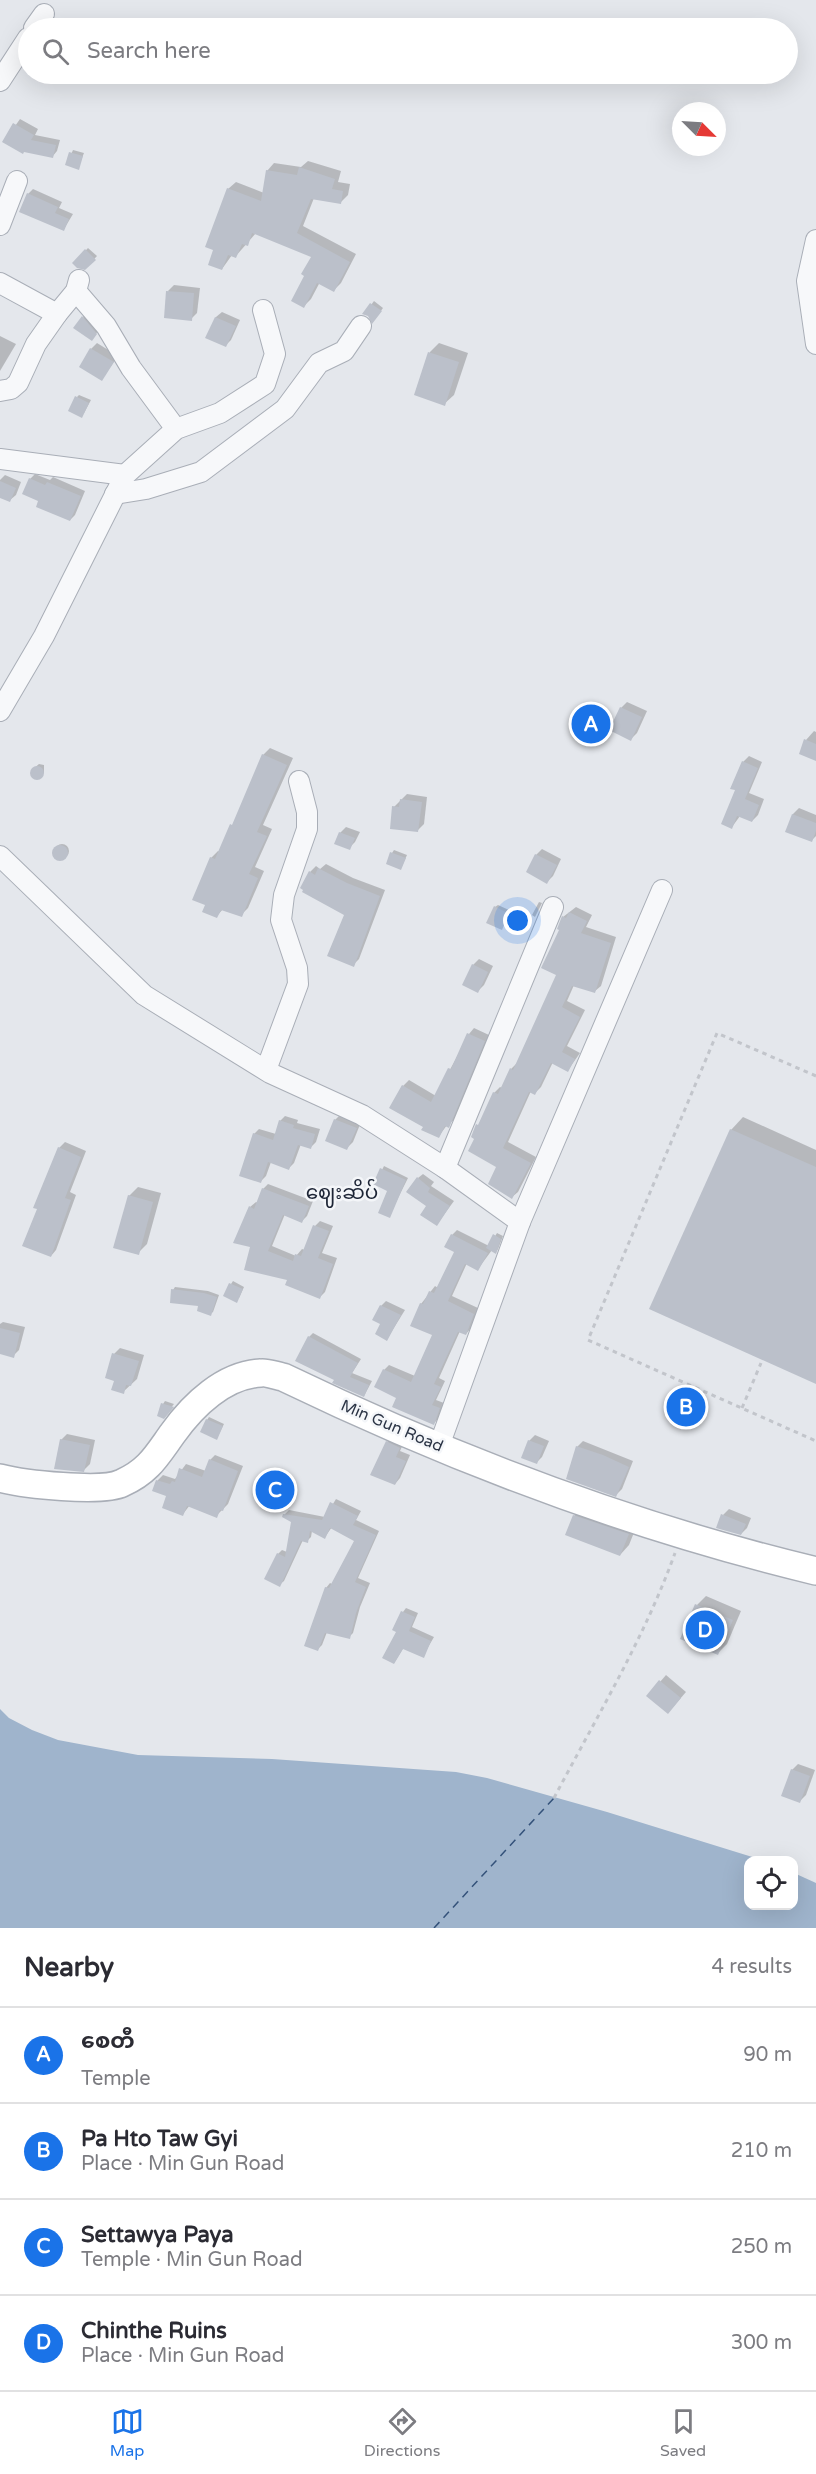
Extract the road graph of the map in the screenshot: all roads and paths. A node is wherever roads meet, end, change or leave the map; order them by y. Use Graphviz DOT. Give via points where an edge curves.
graph roads {
  1 [pos="18,53"];
  2 [pos="0,81"];
  3 [pos="17,181"];
  4 [pos="0,225"];
  5 [pos="816,240"];
  6 [pos="0,283"];
  7 [pos="263,310"];
  8 [pos="57,314"];
  9 [pos="361,326"];
  10 [pos="816,344"];
  11 [pos="0,391"];
  12 [pos="176,429"];
  13 [pos="0,459"];
  14 [pos="125,475"];
  15 [pos="116,494"];
  16 [pos="0,711"];
  17 [pos="299,782"];
  18 [pos="0,856"];
  19 [pos="662,890"];
  20 [pos="554,907"];
  21 [pos="266,1070"];
  22 [pos="816,1076"];
  23 [pos="445,1168"];
  24 [pos="520,1222"];
  25 [pos="761,1363"];
  26 [pos="742,1408"];
  27 [pos="816,1441"];
  28 [pos="439,1446"];
  29 [pos="0,1478"];
  30 [pos="682,1535"];
  31 [pos="816,1571"];
  32 [pos="554,1798"];
  1 -- 2 [label="street"];
  3 -- 4 [label="street"];
  5 -- 10 [label="street" via="807,281"];
  6 -- 8 [label="street"];
  7 -- 12 [label="street" via="275,354 265,384 220,413"];
  8 -- 11 [label="street" via="36,344 18,383"];
  8 -- 12 [label="street" via="78,286"];
  9 -- 15 [label="street" via="344,351 320,363 285,410 201,472"];
  12 -- 14 [label="street"];
  13 -- 14 [label="street"];
  14 -- 15 [label="street"];
  15 -- 16 [label="street" via="44,636"];
  17 -- 21 [label="street" via="307,829 284,895 281,920 297,968 298,984"];
  18 -- 21 [label="street" via="144,995"];
  19 -- 24 [label="street"];
  20 -- 23 [label="street"];
  21 -- 23 [label="street" via="362,1115"];
  22 -- 26 [label="path" via="717,1034 588,1340"];
  23 -- 24 [label="street"];
  24 -- 28 [label="street"];
  25 -- 26 [label="path"];
  26 -- 27 [label="path"];
  28 -- 29 [label="street, Min Gun Road" via="283,1377 261,1373 233,1381 205,1396 149,1467 120,1484 87,1488"];
  28 -- 30 [label="street, Min Gun Road"];
  30 -- 31 [label="street, Min Gun Road"];
  30 -- 32 [label="path" via="627,1661"];
}
